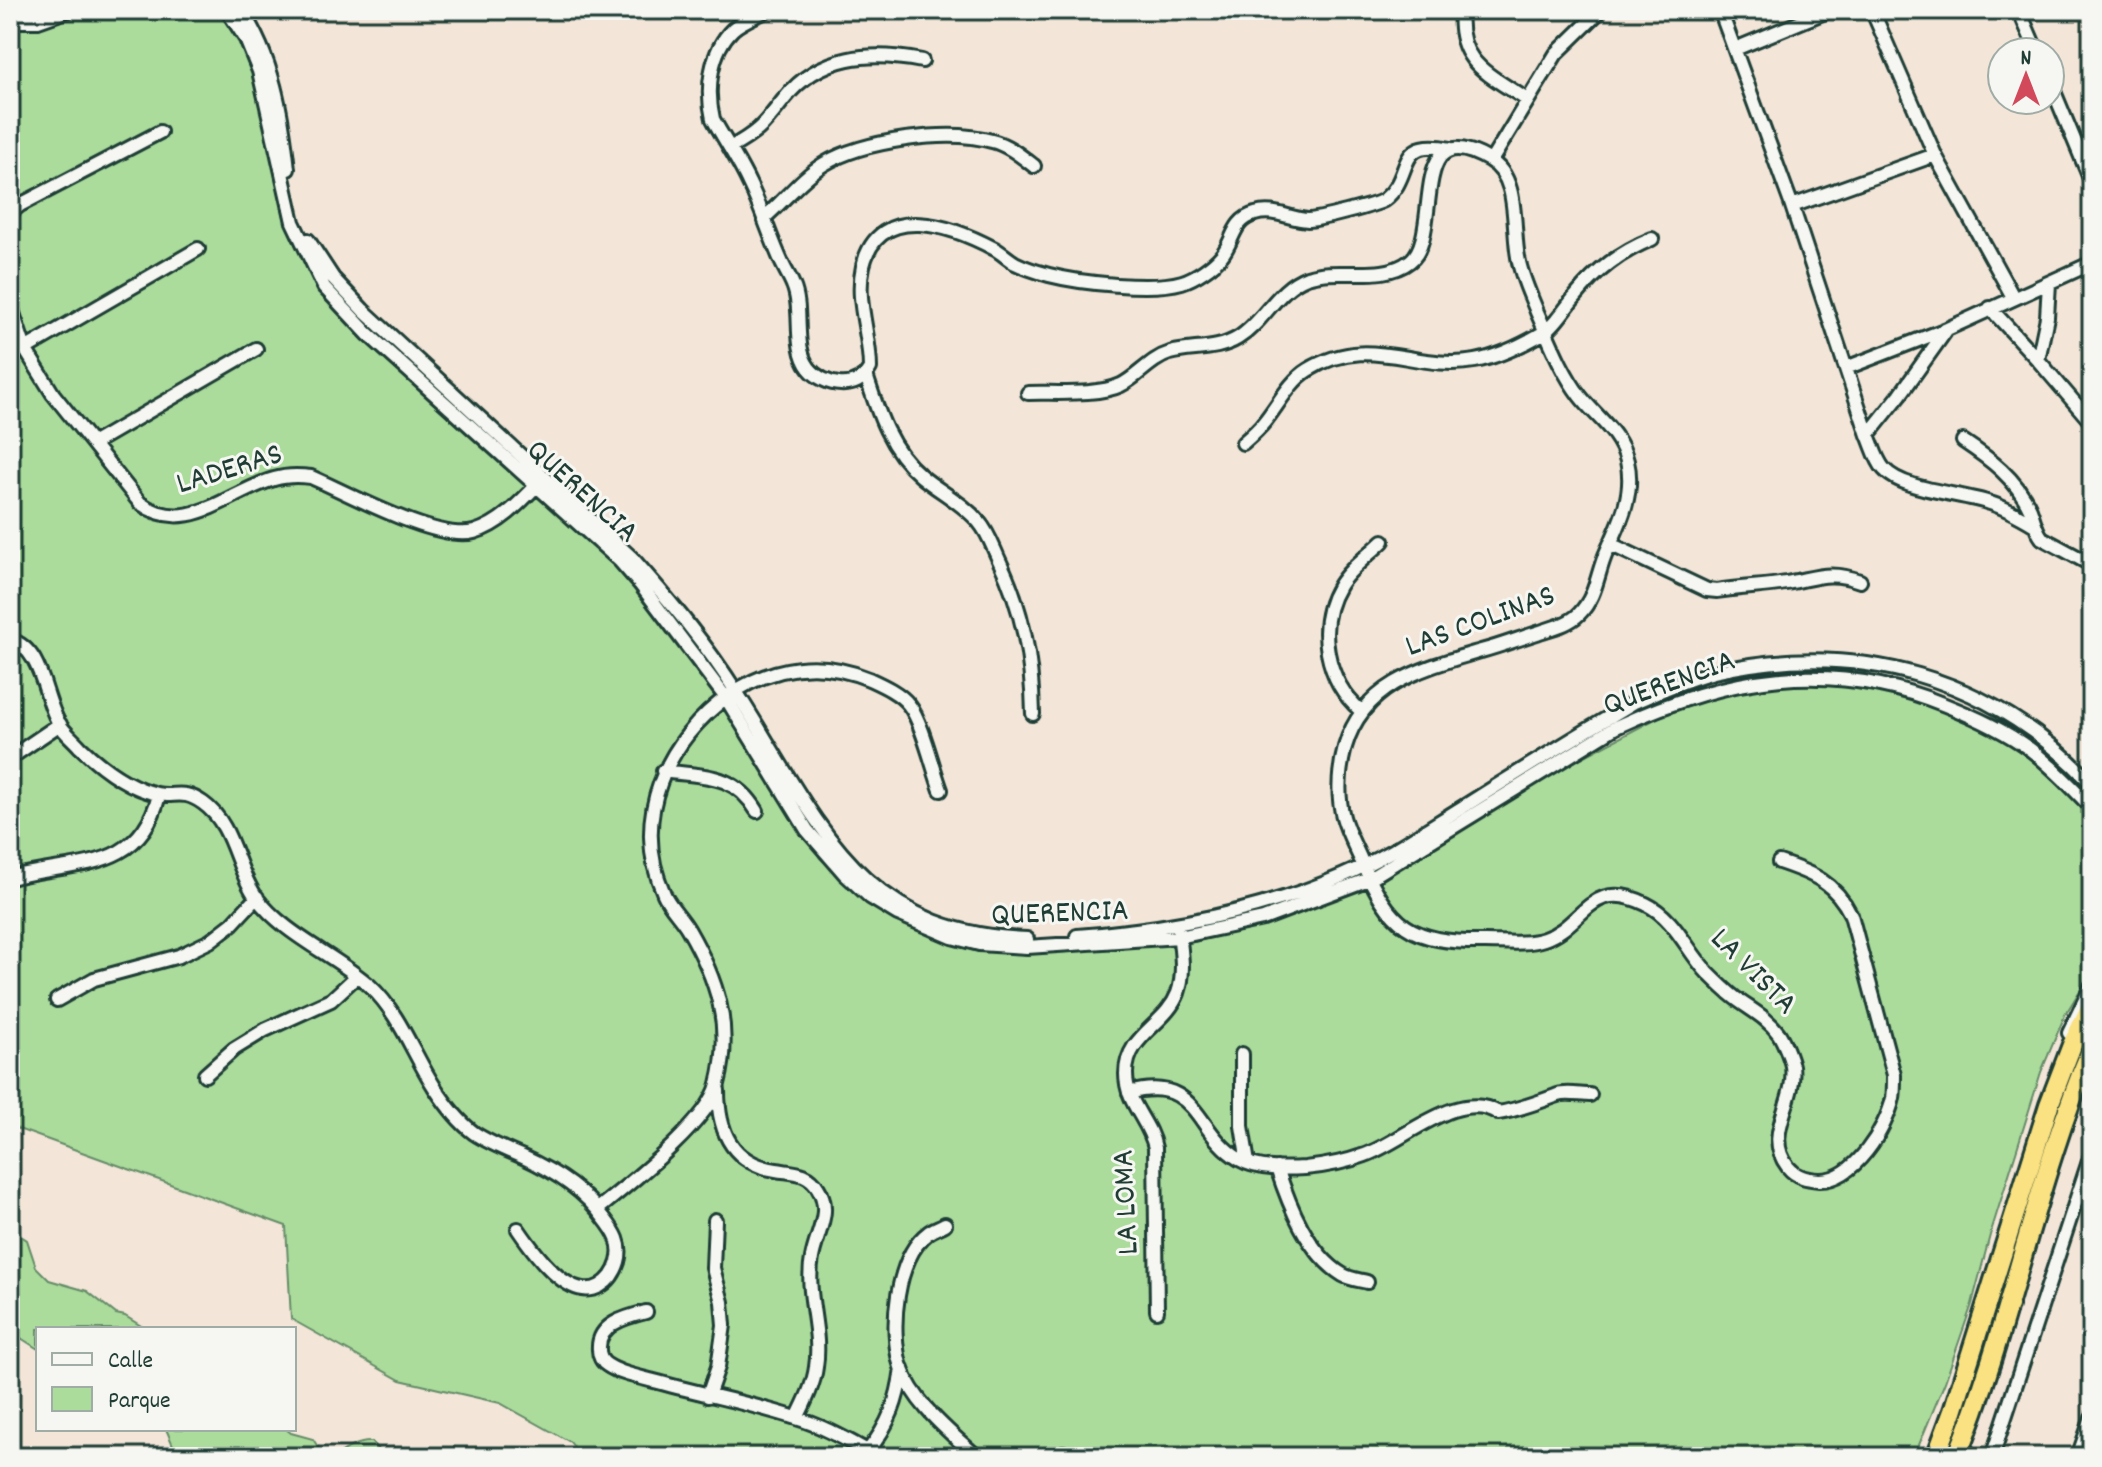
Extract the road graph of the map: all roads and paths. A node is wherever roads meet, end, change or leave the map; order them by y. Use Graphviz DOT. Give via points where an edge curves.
graph roads {
  1 [pos="69,10"];
  2 [pos="227,10"];
  3 [pos="241,10"];
  4 [pos="767,10"];
  5 [pos="1461,10"];
  6 [pos="1601,10"];
  7 [pos="1720,10"];
  8 [pos="1830,10"];
  9 [pos="1872,10"];
  10 [pos="2019,10"];
  11 [pos="10,21"];
  12 [pos="2030,36"];
  13 [pos="1735,49"];
  14 [pos="922,61"];
  15 [pos="1527,100"];
  16 [pos="2064,116"];
  17 [pos="160,132"];
  18 [pos="730,148"];
  19 [pos="1451,149"];
  20 [pos="1935,155"];
  21 [pos="1491,161"];
  22 [pos="1034,166"];
  23 [pos="2092,183"];
  24 [pos="1792,206"];
  25 [pos="10,213"];
  26 [pos="764,218"];
  27 [pos="296,220"];
  28 [pos="1652,239"];
  29 [pos="198,249"];
  30 [pos="2092,263"];
  31 [pos="2049,283"];
  32 [pos="2013,297"];
  33 [pos="10,304"];
  34 [pos="1990,308"];
  35 [pos="1947,329"];
  36 [pos="1546,332"];
  37 [pos="25,349"];
  38 [pos="256,349"];
  39 [pos="2038,360"];
  40 [pos="1846,368"];
  41 [pos="866,375"];
  42 [pos="1028,393"];
  43 [pos="2092,423"];
  44 [pos="1868,435"];
  45 [pos="1963,441"];
  46 [pos="94,443"];
  47 [pos="1243,443"];
  48 [pos="546,476"];
  49 [pos="535,488"];
  50 [pos="2035,525"];
  51 [pos="1383,541"];
  52 [pos="1610,544"];
  53 [pos="2092,565"];
  54 [pos="1860,581"];
  55 [pos="10,640"];
  56 [pos="731,694"];
  57 [pos="1987,702"];
  58 [pos="1361,711"];
  59 [pos="1033,714"];
  60 [pos="1980,719"];
  61 [pos="60,724"];
  62 [pos="10,758"];
  63 [pos="1539,767"];
  64 [pos="663,771"];
  65 [pos="2092,784"];
  66 [pos="941,790"];
  67 [pos="159,795"];
  68 [pos="2092,808"];
  69 [pos="757,811"];
  70 [pos="1779,862"];
  71 [pos="1364,866"];
  72 [pos="10,878"];
  73 [pos="1369,879"];
  74 [pos="257,897"];
  75 [pos="1292,910"];
  76 [pos="1179,930"];
  77 [pos="357,976"];
  78 [pos="2092,985"];
  79 [pos="57,1000"];
  80 [pos="2092,1004"];
  81 [pos="2092,1036"];
  82 [pos="2092,1048"];
  83 [pos="1242,1054"];
  84 [pos="205,1075"];
  85 [pos="718,1088"];
  86 [pos="1129,1093"];
  87 [pos="1590,1095"];
  88 [pos="2035,1147"];
  89 [pos="2055,1149"];
  90 [pos="2092,1152"];
  91 [pos="1248,1163"];
  92 [pos="1277,1168"];
  93 [pos="598,1209"];
  94 [pos="715,1220"];
  95 [pos="945,1224"];
  96 [pos="518,1229"];
  97 [pos="1367,1282"];
  98 [pos="1157,1311"];
  99 [pos="646,1312"];
  100 [pos="902,1368"];
  101 [pos="708,1396"];
  102 [pos="2092,1417"];
  103 [pos="797,1418"];
  104 [pos="874,1454"];
  105 [pos="977,1457"];
  106 [pos="1936,1457"];
  107 [pos="1957,1457"];
  108 [pos="1992,1457"];
  109 [pos="2078,1457"];
  1 -- 11 [label="street" via="38,21"];
  2 -- 27 [label="street, QUERENCIA" via="259,71"];
  3 -- 27 [label="street, QUERENCIA" via="275,84"];
  4 -- 18 [label="street" via="734,29 715,58 710,107"];
  5 -- 15 [label="street" via="1459,31 1466,52 1482,72"];
  6 -- 15 [label="street" via="1556,54"];
  7 -- 13 [label="street"];
  8 -- 13 [label="street"];
  9 -- 20 [label="street"];
  10 -- 12 [label="street"];
  13 -- 24 [label="street"];
  14 -- 18 [label="street" via="890,55 833,61 804,77 769,122"];
  15 -- 21 [label="street"];
  16 -- 23 [label="street"];
  17 -- 25 [label="street"];
  18 -- 26 [label="street"];
  19 -- 21 [label="street"];
  19 -- 41 [label="street" via="1420,147 1405,163 1395,189 1366,208 1307,220 1268,212 1246,217 1222,255 1198,275 1170,284 1073,280 1015,263 948,228 890,228 872,244 864,263 860,289 870,356"];
  19 -- 42 [label="street" via="1433,170 1423,242 1411,261 1387,271 1303,278 1232,342 1159,357 1117,387"];
  20 -- 24 [label="street"];
  20 -- 32 [label="street"];
  21 -- 36 [label="street, LAS COLINAS" via="1506,178 1518,261"];
  22 -- 26 [label="street" via="991,140 923,137 885,142 824,164"];
  24 -- 40 [label="street"];
  26 -- 41 [label="street" via="794,286 801,351 810,370 832,384 854,383"];
  27 -- 48 [label="street, QUERENCIA" via="333,278 363,310"];
  27 -- 49 [label="street, QUERENCIA" via="324,287 342,310"];
  28 -- 36 [label="street" via="1602,267"];
  29 -- 37 [label="street"];
  30 -- 31 [label="street"];
  31 -- 32 [label="street"];
  31 -- 39 [label="street"];
  32 -- 34 [label="street"];
  33 -- 37 [label="street, LADERAS"];
  34 -- 35 [label="street"];
  34 -- 39 [label="street"];
  35 -- 40 [label="street"];
  35 -- 44 [label="street"];
  36 -- 47 [label="street" via="1474,361 1425,361 1381,352 1342,354 1306,371"];
  36 -- 52 [label="street, LAS COLINAS" via="1576,389 1611,428 1627,457 1626,504"];
  37 -- 46 [label="street, LADERAS" via="53,394"];
  38 -- 46 [label="street"];
  39 -- 43 [label="street"];
  40 -- 44 [label="street"];
  41 -- 59 [label="street" via="878,415 903,458 971,514 988,536 1021,614"];
  44 -- 50 [label="street" via="1884,469 1896,479 1989,502"];
  45 -- 50 [label="street" via="2009,478"];
  46 -- 49 [label="street, LADERAS" via="140,503 166,516 204,510 291,475 311,477 436,531 460,534 496,522"];
  48 -- 49 [label="street, LADERAS"];
  48 -- 56 [label="street, QUERENCIA" via="667,598"];
  49 -- 56 [label="street, QUERENCIA" via="620,561"];
  50 -- 53 [label="street" via="2050,544"];
  51 -- 58 [label="street" via="1341,583 1325,626 1337,682"];
  52 -- 54 [label="street" via="1707,590 1840,574"];
  52 -- 58 [label="street, LAS COLINAS" via="1591,598 1572,620 1439,662 1376,695"];
  55 -- 61 [label="street" via="29,650"];
  56 -- 64 [label="street" via="699,723"];
  56 -- 66 [label="street" via="770,673 798,666 852,672 883,685 910,706"];
  56 -- 76 [label="street, QUERENCIA" via="833,844 865,880 903,907 959,930 1025,939"];
  57 -- 60 [label="street"];
  57 -- 63 [label="street, QUERENCIA" via="1934,678 1877,664 1763,664 1710,673 1634,702"];
  57 -- 65 [label="street, QUERENCIA" via="2058,750"];
  58 -- 71 [label="street, LAS COLINAS" via="1348,737 1339,785 1346,826"];
  60 -- 63 [label="street, QUERENCIA" via="1874,682 1766,680 1642,715"];
  60 -- 68 [label="street, QUERENCIA" via="2031,750"];
  61 -- 62 [label="street"];
  61 -- 67 [label="street" via="100,764"];
  63 -- 71 [label="street, QUERENCIA"];
  63 -- 73 [label="street, QUERENCIA"];
  64 -- 69 [label="street" via="731,783"];
  64 -- 85 [label="street" via="650,846 664,895 687,927 722,1008 726,1046"];
  67 -- 72 [label="street" via="145,832 124,850 71,868"];
  67 -- 74 [label="street" via="177,793 205,805 222,823"];
  70 -- 73 [label="street, LA VISTA" via="1842,895 1894,1075 1894,1096 1876,1134 1854,1166 1836,1178 1797,1176 1785,1163 1777,1132 1791,1089 1792,1066 1781,1037 1709,973 1658,911 1617,896 1585,906 1544,939 1464,942 1430,938 1405,927 1382,906"];
  71 -- 73 [label="street, LAS COLINAS"];
  71 -- 75 [label="street" via="1352,881"];
  71 -- 76 [label="street, QUERENCIA" via="1258,907"];
  73 -- 75 [label="street, QUERENCIA"];
  74 -- 77 [label="street" via="296,934"];
  74 -- 79 [label="street" via="210,941 179,956 94,979"];
  75 -- 76 [label="street, QUERENCIA" via="1238,925"];
  76 -- 86 [label="street, LA LOMA" via="1182,967 1177,995 1129,1053"];
  77 -- 84 [label="street" via="331,1000 234,1049"];
  77 -- 93 [label="street" via="389,1009 455,1116 475,1133 561,1178"];
  78 -- 88 [label="street" via="2052,1072"];
  80 -- 88 [label="highway"];
  81 -- 89 [label="highway"];
  82 -- 89 [label="highway"];
  83 -- 91 [label="street"];
  85 -- 93 [label="street" via="693,1123"];
  85 -- 103 [label="street" via="720,1124 732,1146 754,1164 803,1174 825,1202 810,1284 816,1370"];
  86 -- 91 [label="street" via="1172,1091 1222,1144"];
  86 -- 98 [label="street, LA LOMA" via="1155,1148"];
  87 -- 92 [label="street" via="1559,1095 1498,1113 1487,1106 1462,1106 1367,1155 1329,1165"];
  88 -- 106 [label="highway"];
  89 -- 107 [label="highway"];
  90 -- 108 [label="street"];
  91 -- 92 [label="street"];
  92 -- 97 [label="street" via="1316,1251 1346,1277"];
  93 -- 96 [label="street" via="618,1239 619,1255 612,1275 594,1288 577,1288 560,1278"];
  94 -- 101 [label="street" via="713,1268 724,1325"];
  95 -- 100 [label="street" via="916,1247 900,1287 896,1332"];
  99 -- 101 [label="street" via="602,1332 599,1356 624,1373"];
  100 -- 104 [label="street" via="894,1408"];
  100 -- 105 [label="street" via="933,1415"];
  101 -- 103 [label="street"];
  102 -- 109 [label="street"];
  103 -- 104 [label="street"];
}
